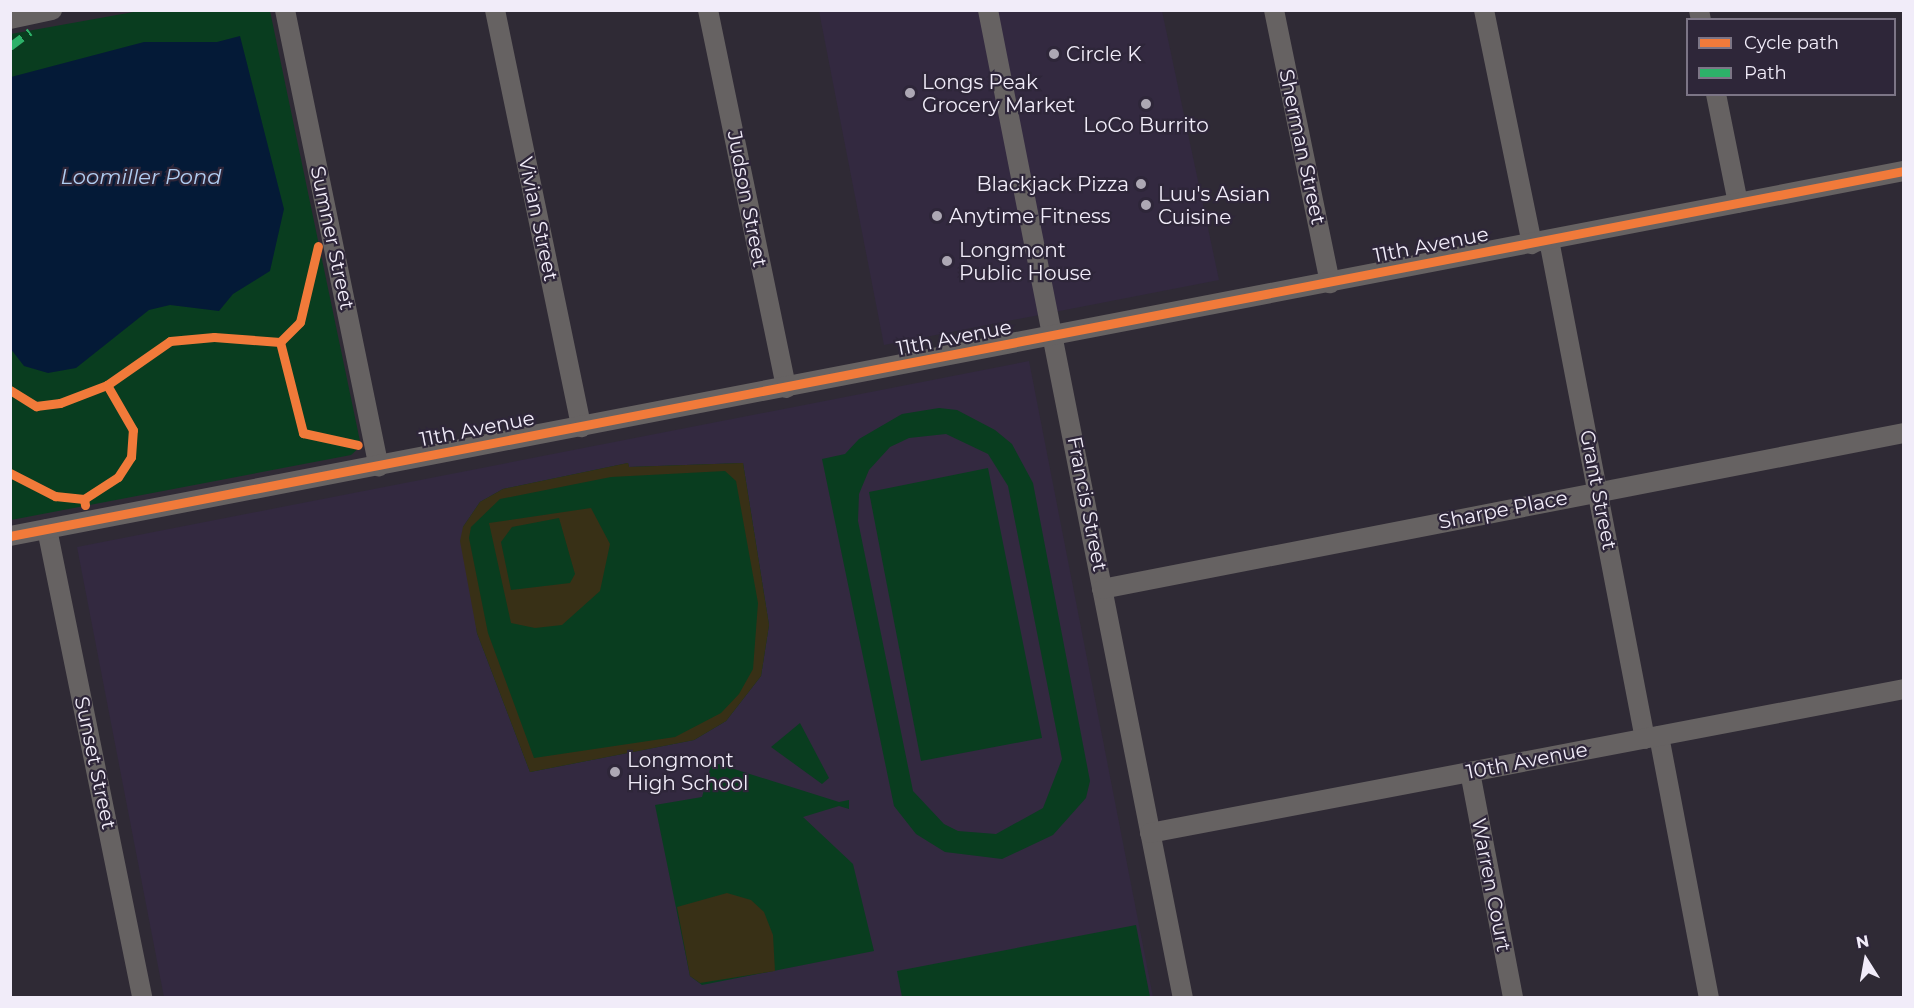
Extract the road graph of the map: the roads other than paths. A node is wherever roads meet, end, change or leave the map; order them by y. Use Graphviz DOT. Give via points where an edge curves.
graph roads {
  1 [pos="52,10"];
  2 [pos="285,10"];
  3 [pos="495,10"];
  4 [pos="708,10"];
  5 [pos="988,10"];
  6 [pos="1274,10"];
  7 [pos="1484,10"];
  8 [pos="10,18"];
  9 [pos="1716,96"];
  10 [pos="1904,171"];
  11 [pos="1738,203"];
  12 [pos="1541,242"];
  13 [pos="1330,283"];
  14 [pos="1056,337"];
  15 [pos="786,388"];
  16 [pos="581,427"];
  17 [pos="1904,433"];
  18 [pos="379,466"];
  19 [pos="1598,491"];
  20 [pos="46,529"];
  21 [pos="10,536"];
  22 [pos="1102,589"];
  23 [pos="1904,689"];
  24 [pos="1652,738"];
  25 [pos="1470,772"];
  26 [pos="1150,834"];
  27 [pos="142,998"];
  28 [pos="1183,998"];
  29 [pos="1513,998"];
  30 [pos="1709,998"];
  1 -- 8 [label="street"];
  2 -- 18 [label="street, Sumner Street"];
  3 -- 16 [label="street, Vivian Street"];
  4 -- 15 [label="street, Judson Street"];
  5 -- 14 [label="street, Francis Street"];
  6 -- 13 [label="street, Sherman Street"];
  7 -- 12 [label="street, Grant Street"];
  9 -- 11 [label="street"];
  10 -- 11 [label="street, 11th Avenue"];
  11 -- 12 [label="street, 11th Avenue"];
  12 -- 13 [label="street, 11th Avenue"];
  12 -- 19 [label="street, Grant Street"];
  13 -- 14 [label="street, 11th Avenue"];
  14 -- 15 [label="street, 11th Avenue"];
  14 -- 22 [label="street, Francis Street"];
  15 -- 16 [label="street, 11th Avenue"];
  16 -- 18 [label="street, 11th Avenue"];
  17 -- 19 [label="street, Sharpe Place"];
  18 -- 20 [label="street, 11th Avenue"];
  19 -- 22 [label="street, Sharpe Place"];
  19 -- 24 [label="street, Grant Street"];
  20 -- 21 [label="street, 11th Avenue"];
  20 -- 27 [label="street, Sunset Street"];
  22 -- 26 [label="street, Francis Street"];
  23 -- 24 [label="street, 10th Avenue"];
  24 -- 25 [label="street, 10th Avenue"];
  24 -- 30 [label="street, Grant Street"];
  25 -- 26 [label="street, 10th Avenue"];
  25 -- 29 [label="street, Warren Court"];
  26 -- 28 [label="street, Francis Street"];
}
